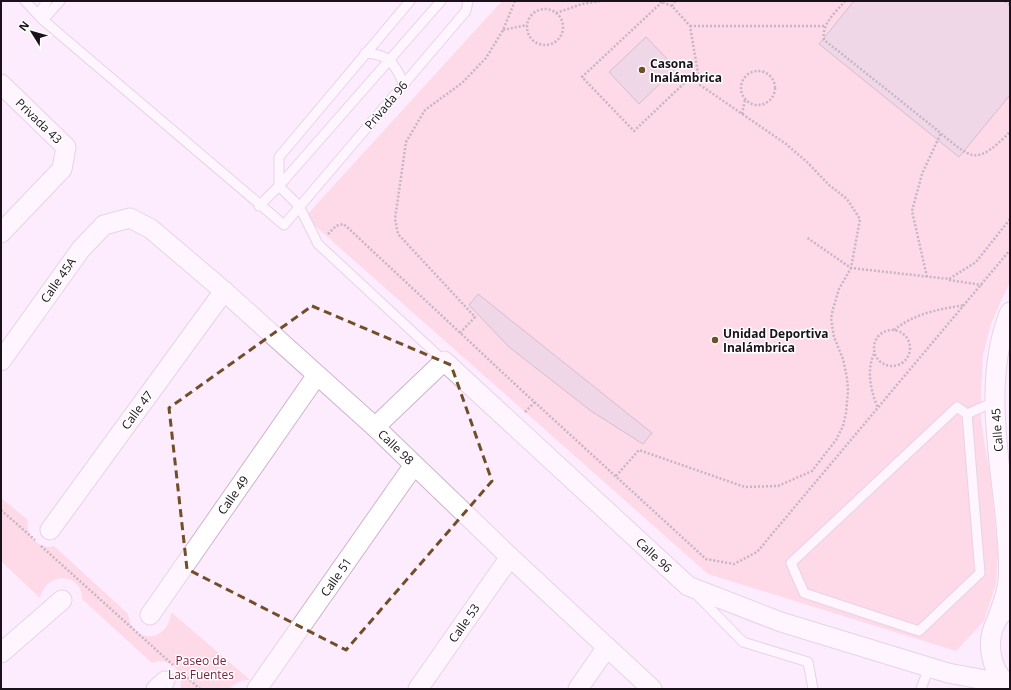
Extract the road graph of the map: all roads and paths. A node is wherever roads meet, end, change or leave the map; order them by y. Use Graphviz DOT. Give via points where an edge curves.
graph roads {
  1 [pos="25,1"];
  2 [pos="47,1"];
  3 [pos="60,1"];
  4 [pos="410,1"];
  5 [pos="441,1"];
  6 [pos="468,1"];
  7 [pos="515,1"];
  8 [pos="601,1"];
  9 [pos="660,1"];
  10 [pos="675,1"];
  11 [pos="845,1"];
  12 [pos="1005,1"];
  13 [pos="1010,5"];
  14 [pos="672,6"];
  15 [pos="556,14"];
  16 [pos="40,18"];
  17 [pos="527,25"];
  18 [pos="690,26"];
  19 [pos="825,26"];
  20 [pos="503,30"];
  21 [pos="365,53"];
  22 [pos="389,60"];
  23 [pos="697,71"];
  24 [pos="1,84"];
  25 [pos="404,84"];
  26 [pos="745,100"];
  27 [pos="742,114"];
  28 [pos="1010,132"];
  29 [pos="941,133"];
  30 [pos="279,186"];
  31 [pos="259,206"];
  32 [pos="299,206"];
  33 [pos="130,218"];
  34 [pos="1010,219"];
  35 [pos="1,233"];
  36 [pos="806,237"];
  37 [pos="318,244"];
  38 [pos="1010,250"];
  39 [pos="851,268"];
  40 [pos="927,277"];
  41 [pos="949,279"];
  42 [pos="982,285"];
  43 [pos="224,291"];
  44 [pos="965,305"];
  45 [pos="1010,312"];
  46 [pos="894,330"];
  47 [pos="460,333"];
  48 [pos="874,353"];
  49 [pos="1,361"];
  50 [pos="444,361"];
  51 [pos="317,375"];
  52 [pos="996,401"];
  53 [pos="878,408"];
  54 [pos="967,414"];
  55 [pos="375,427"];
  56 [pos="414,465"];
  57 [pos="616,476"];
  58 [pos="1,510"];
  59 [pos="50,530"];
  60 [pos="510,557"];
  61 [pos="688,586"];
  62 [pos="62,600"];
  63 [pos="1010,606"];
  64 [pos="150,615"];
  65 [pos="997,620"];
  66 [pos="608,647"];
  67 [pos="1,653"];
  68 [pos="929,667"];
  69 [pos="1009,685"];
  70 [pos="200,689"];
  71 [pos="257,689"];
  72 [pos="418,689"];
  73 [pos="578,689"];
  74 [pos="652,689"];
  75 [pos="813,689"];
  76 [pos="922,689"];
  1 -- 16 [label="lane"];
  2 -- 16 [label="lane"];
  3 -- 16 [label="lane"];
  4 -- 21 [label="lane"];
  5 -- 22 [label="lane"];
  6 -- 25 [label="lane, Privada 96" via="466,11"];
  7 -- 20 [label="path"];
  8 -- 15 [label="path" via="582,4"];
  9 -- 14 [label="path"];
  9 -- 23 [label="path" via="582,77 634,131"];
  10 -- 14 [label="path"];
  11 -- 19 [label="path"];
  12 -- 13 [label="path"];
  14 -- 18 [label="path"];
  15 -- 17 [label="path" via="548,10 537,11 532,14"];
  15 -- 17 [label="path" via="563,26 562,32 555,42 550,44 538,44 533,41 529,37"];
  16 -- 31 [label="lane"];
  17 -- 20 [label="path"];
  18 -- 19 [label="path"];
  18 -- 23 [label="path"];
  19 -- 29 [label="path" via="824,40"];
  20 -- 47 [label="path" via="486,58 462,83 425,110 406,142 395,219 398,234 475,317"];
  21 -- 22 [label="lane" via="378,54"];
  21 -- 30 [label="lane" via="279,157"];
  22 -- 25 [label="lane"];
  22 -- 30 [label="lane"];
  23 -- 27 [label="path" via="700,85"];
  24 -- 35 [label="street, Privada 43" via="66,147 62,169"];
  25 -- 32 [label="lane, Privada 96"];
  26 -- 26 [label="path" via="755,106 766,104 776,90 774,79 765,72 753,71 744,78 741,89"];
  26 -- 27 [label="path"];
  27 -- 39 [label="path" via="786,144 829,185 848,199 860,219"];
  28 -- 29 [label="path" via="992,148 982,154 972,155"];
  29 -- 40 [label="path" via="922,174 912,211"];
  30 -- 31 [label="lane"];
  30 -- 32 [label="lane"];
  31 -- 32 [label="lane, Privada 96" via="284,225"];
  32 -- 37 [label="lane"];
  33 -- 43 [label="street, Calle 98" via="151,229"];
  33 -- 49 [label="street, Calle 45A" via="104,224 81,249"];
  34 -- 41 [label="path" via="976,262"];
  36 -- 39 [label="path"];
  37 -- 47 [label="path" via="336,226 343,224"];
  37 -- 50 [label="lane"];
  38 -- 42 [label="path"];
  39 -- 40 [label="path"];
  39 -- 57 [label="path" via="839,289 831,318 847,378 846,413 836,440 812,471 778,486 745,487 640,450"];
  40 -- 41 [label="path"];
  41 -- 42 [label="path"];
  42 -- 44 [label="path"];
  43 -- 51 [label="street, Calle 98"];
  43 -- 59 [label="street, Calle 47"];
  44 -- 46 [label="path" via="929,312 908,320"];
  44 -- 53 [label="path"];
  45 -- 52 [label="street, Calle 45" via="996,369"];
  46 -- 48 [label="path" via="888,330 878,337"];
  46 -- 48 [label="path" via="905,335 909,341 910,353 907,359 891,367 880,363"];
  47 -- 57 [label="path"];
  48 -- 53 [label="path" via="870,378"];
  50 -- 55 [label="street"];
  50 -- 61 [label="street, Calle 96"];
  51 -- 55 [label="street, Calle 98"];
  51 -- 64 [label="street, Calle 49"];
  52 -- 54 [label="lane"];
  52 -- 65 [label="street, Calle 45" via="995,419 1009,547 1008,583"];
  53 -- 57 [label="path" via="758,552 734,564 706,559"];
  54 -- 54 [label="lane" via="957,407 791,563 804,593 919,631 980,573"];
  55 -- 56 [label="street, Calle 98"];
  56 -- 60 [label="street, Calle 98"];
  56 -- 71 [label="street, Calle 51"];
  58 -- 70 [label="path"];
  60 -- 66 [label="street, Calle 98"];
  60 -- 72 [label="street, Calle 53"];
  61 -- 68 [label="street, Calle 96" via="781,622"];
  61 -- 75 [label="lane" via="743,642 808,662"];
  62 -- 67 [label="street"];
  63 -- 65 [label="street"];
  65 -- 69 [label="street, Calle 45" via="991,636 991,654 996,670"];
  66 -- 73 [label="street"];
  66 -- 74 [label="street, Calle 98"];
  68 -- 69 [label="street, Calle 96"];
  68 -- 76 [label="lane"];
}
